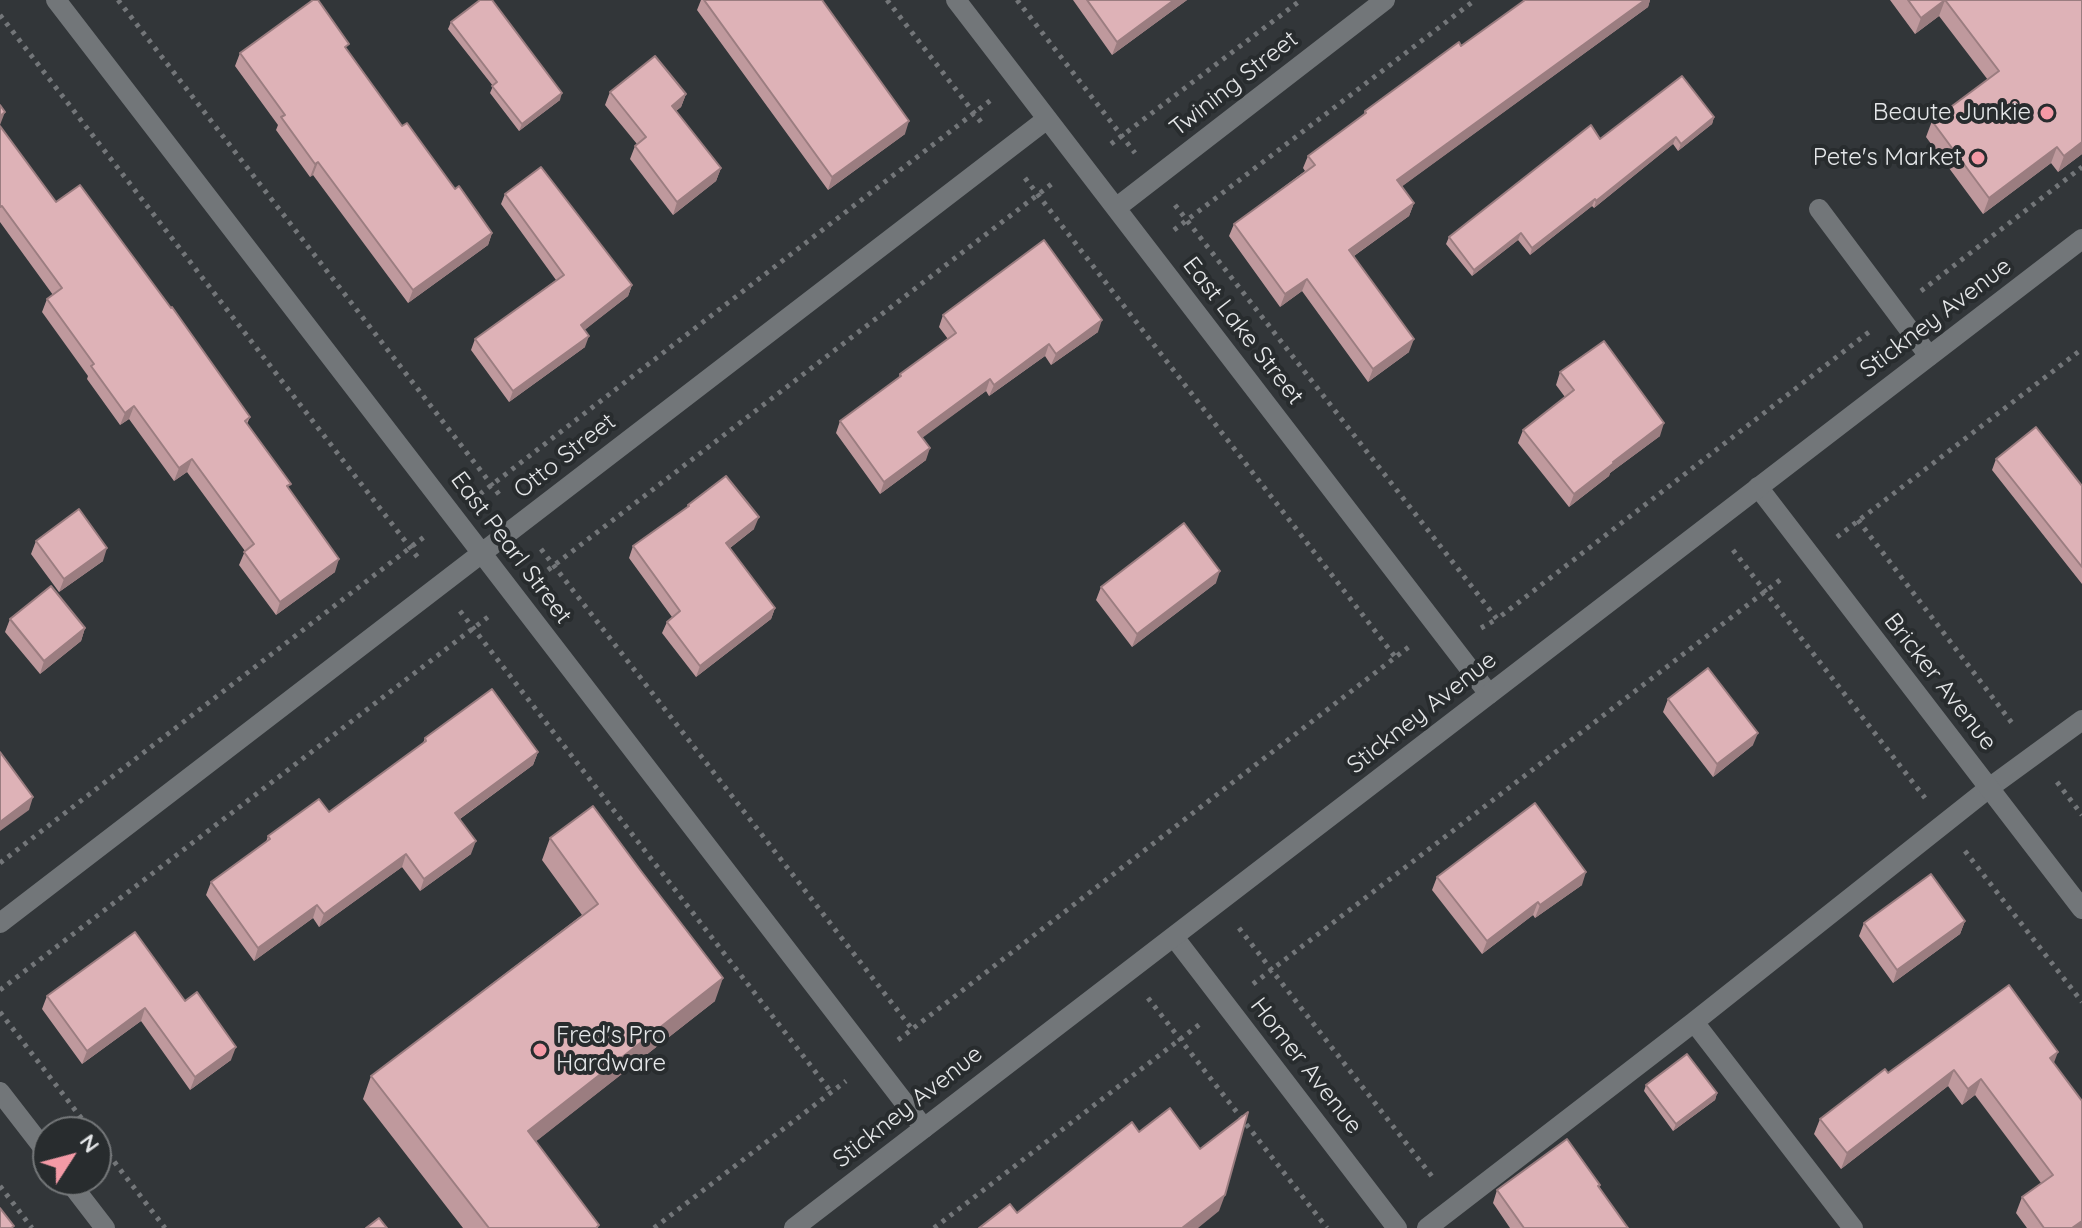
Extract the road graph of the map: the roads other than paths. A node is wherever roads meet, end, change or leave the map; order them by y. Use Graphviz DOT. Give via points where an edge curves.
graph roads {
  1 [pos="56,0"];
  2 [pos="956,0"];
  3 [pos="1385,0"];
  4 [pos="1047,119"];
  5 [pos="1116,208"];
  6 [pos="1819,209"];
  7 [pos="2082,239"];
  8 [pos="1929,356"];
  9 [pos="1758,487"];
  10 [pos="481,553"];
  11 [pos="1489,694"];
  12 [pos="2082,720"];
  13 [pos="1989,788"];
  14 [pos="2082,909"];
  15 [pos="0,923"];
  16 [pos="1174,937"];
  17 [pos="1694,1022"];
  18 [pos="0,1092"];
  19 [pos="924,1128"];
  20 [pos="32,1133"];
  21 [pos="80,1196"];
  22 [pos="105,1228"];
  23 [pos="794,1228"];
  24 [pos="1397,1228"];
  25 [pos="1427,1228"];
  26 [pos="1853,1228"];
  1 -- 10 [label="street, East Pearl Street"];
  2 -- 4 [label="street, East Lake Street"];
  3 -- 5 [label="street, Twining Street"];
  4 -- 5 [label="street, East Lake Street"];
  4 -- 10 [label="street, Otto Street"];
  5 -- 11 [label="street, East Lake Street"];
  6 -- 8 [label="street"];
  7 -- 8 [label="street, Stickney Avenue"];
  8 -- 9 [label="street, Stickney Avenue"];
  9 -- 11 [label="street, Stickney Avenue"];
  9 -- 13 [label="street, Bricker Avenue"];
  10 -- 15 [label="street, Otto Street"];
  10 -- 19 [label="street, East Pearl Street"];
  11 -- 16 [label="street, Stickney Avenue"];
  12 -- 13 [label="street"];
  13 -- 14 [label="street, Bricker Avenue"];
  13 -- 17 [label="street"];
  16 -- 19 [label="street, Stickney Avenue"];
  16 -- 24 [label="street, Homer Avenue"];
  17 -- 25 [label="street"];
  17 -- 26 [label="street"];
  18 -- 20 [label="street"];
  19 -- 23 [label="street, Stickney Avenue"];
  21 -- 22 [label="street"];
}
